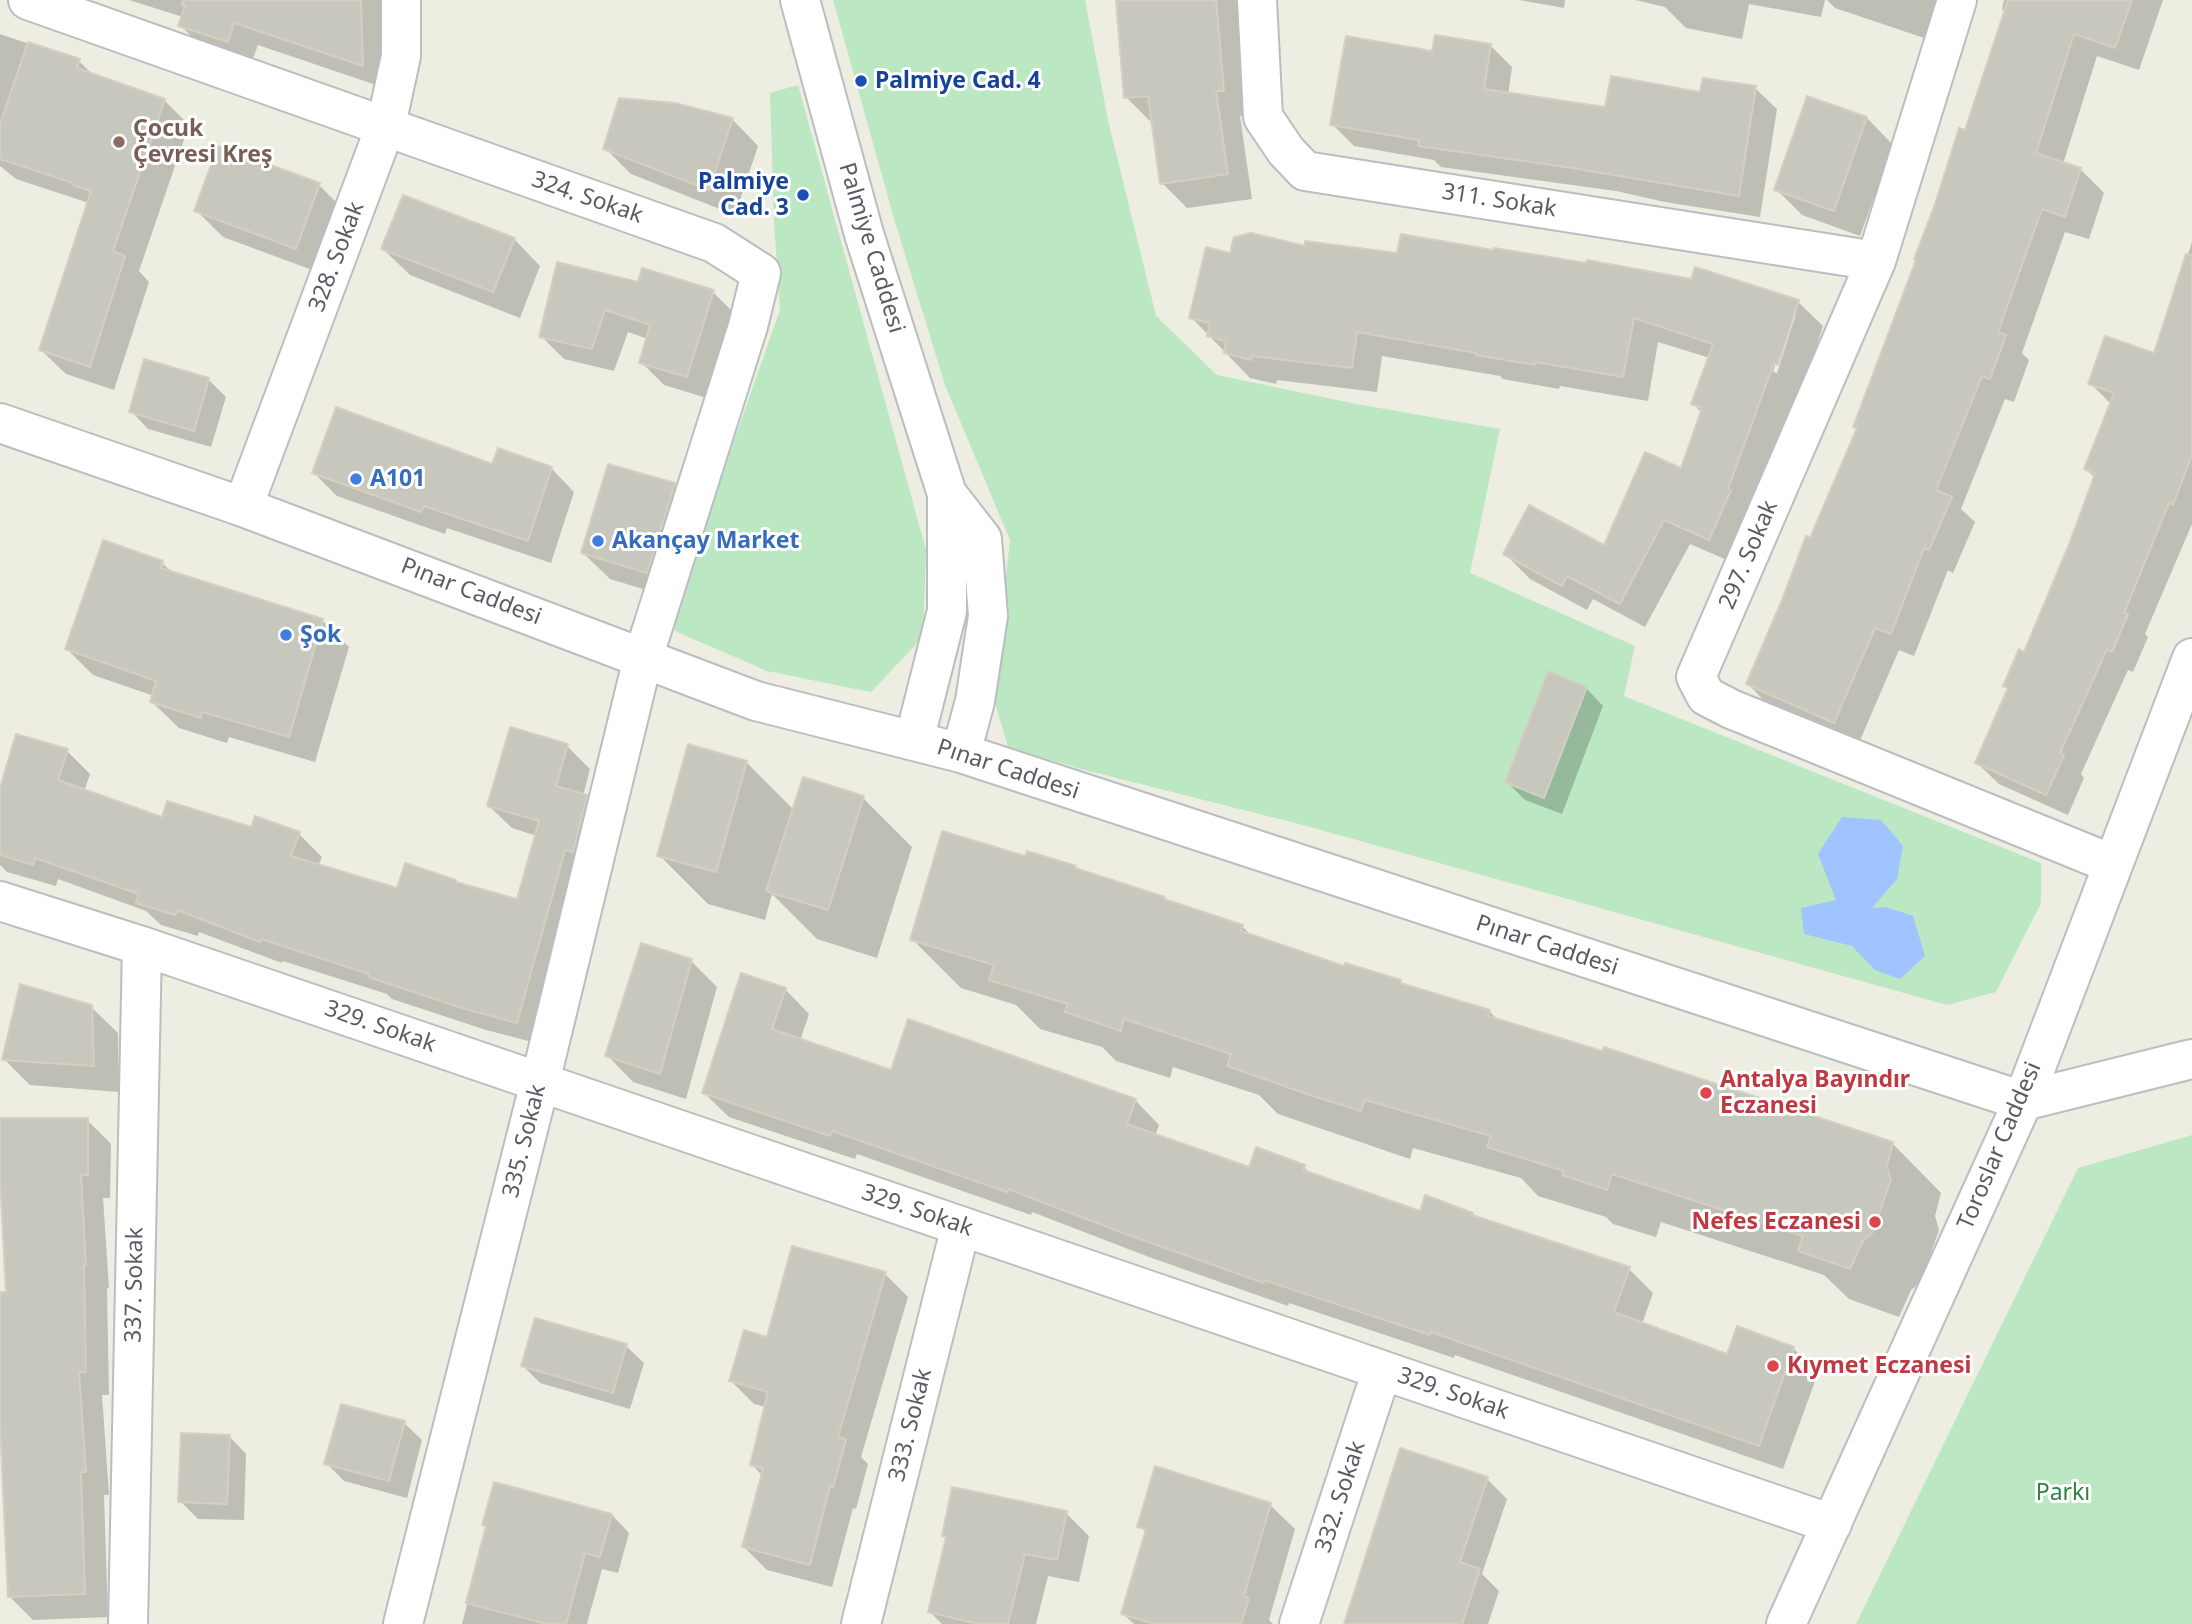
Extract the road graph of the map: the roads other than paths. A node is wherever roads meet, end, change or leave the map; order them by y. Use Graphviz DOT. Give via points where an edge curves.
graph roads {
  1 [pos="27,0"];
  2 [pos="401,0"];
  3 [pos="800,0"];
  4 [pos="1257,0"];
  5 [pos="1957,0"];
  6 [pos="386,125"];
  7 [pos="1876,261"];
  8 [pos="0,424"];
  9 [pos="947,494"];
  10 [pos="243,507"];
  11 [pos="643,658"];
  12 [pos="2192,658"];
  13 [pos="914,741"];
  14 [pos="961,753"];
  15 [pos="2112,864"];
  16 [pos="0,901"];
  17 [pos="142,946"];
  18 [pos="2192,1059"];
  19 [pos="540,1082"];
  20 [pos="2022,1101"];
  21 [pos="961,1226"];
  22 [pos="1382,1370"];
  23 [pos="1832,1524"];
  24 [pos="128,1624"];
  25 [pos="403,1624"];
  26 [pos="861,1624"];
  27 [pos="1299,1624"];
  28 [pos="1786,1624"];
  1 -- 6 [label="street, 324. Sokak"];
  2 -- 6 [label="street, 328. Sokak" via="401,56"];
  3 -- 9 [label="street, Palmiye Caddesi" via="864,234"];
  4 -- 7 [label="street, 311. Sokak" via="1264,117 1305,171"];
  5 -- 7 [label="street, 297. Sokak"];
  6 -- 10 [label="street, 328. Sokak"];
  6 -- 11 [label="street, 324. Sokak" via="715,243 761,273"];
  7 -- 15 [label="street, 297. Sokak" via="1696,677 1706,696 1731,709"];
  8 -- 10 [label="street, Pınar Caddesi"];
  9 -- 13 [label="street, Palmiye Caddesi" via="947,611"];
  9 -- 14 [label="street, Palmiye Caddesi" via="982,539 988,616 975,701"];
  10 -- 11 [label="street, Pınar Caddesi"];
  11 -- 13 [label="street, Pınar Caddesi" via="757,701"];
  11 -- 19 [label="street, 335. Sokak"];
  12 -- 15 [label="street, Toroslar Caddesi"];
  13 -- 14 [label="street, Pınar Caddesi"];
  14 -- 20 [label="street, Pınar Caddesi"];
  15 -- 20 [label="street, Toroslar Caddesi"];
  16 -- 17 [label="street, 329. Sokak"];
  17 -- 19 [label="street, 329. Sokak"];
  17 -- 24 [label="street, 337. Sokak"];
  18 -- 20 [label="street"];
  19 -- 21 [label="street, 329. Sokak"];
  19 -- 25 [label="street, 335. Sokak"];
  20 -- 23 [label="street, Toroslar Caddesi"];
  21 -- 22 [label="street, 329. Sokak"];
  21 -- 26 [label="street, 333. Sokak"];
  22 -- 23 [label="street, 329. Sokak"];
  22 -- 27 [label="street, 332. Sokak"];
  23 -- 28 [label="street, Toroslar Caddesi"];
}
